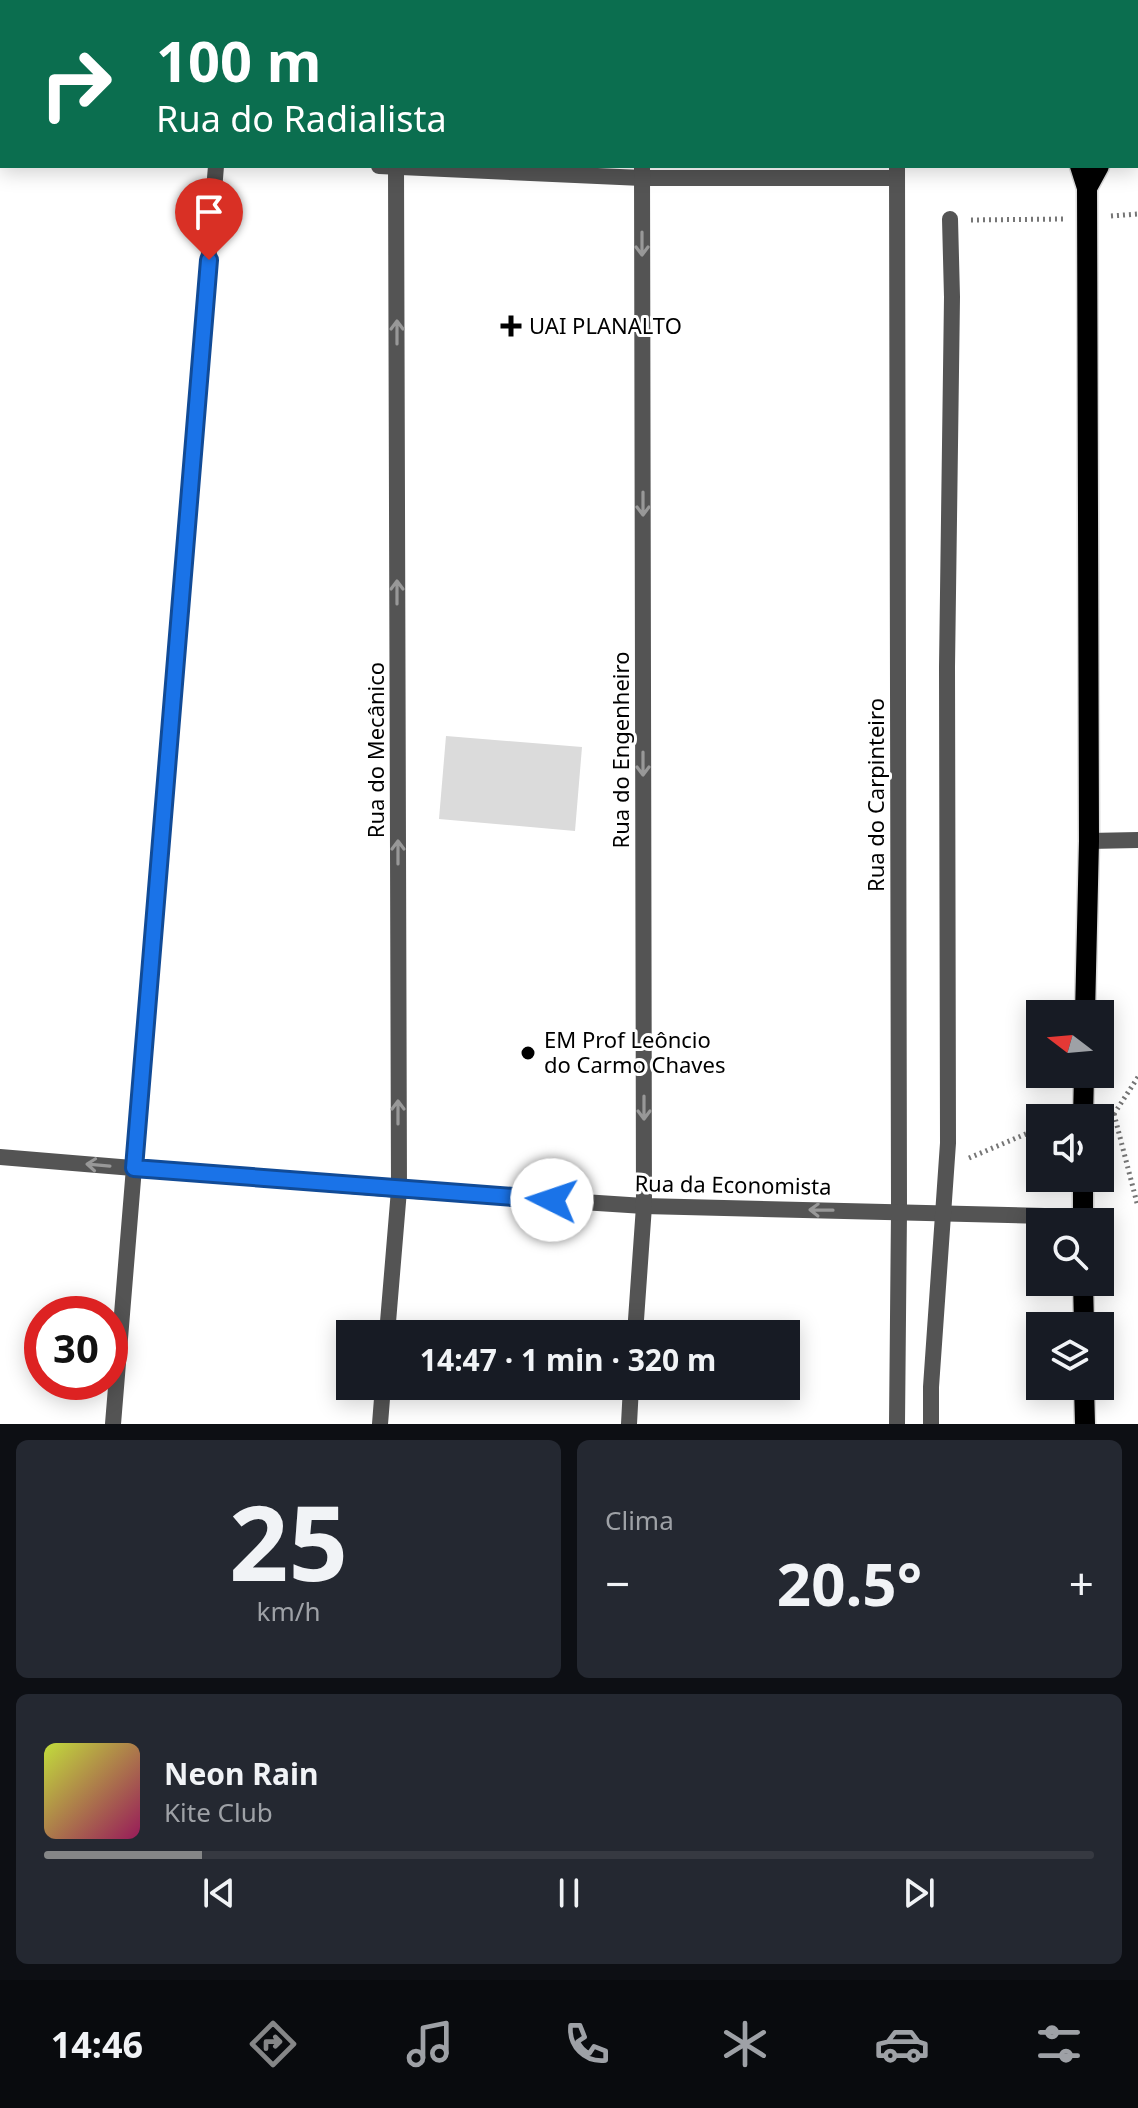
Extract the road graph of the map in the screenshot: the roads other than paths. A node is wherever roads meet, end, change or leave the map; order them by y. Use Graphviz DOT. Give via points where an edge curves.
graph roads {
  1 [pos="216,168"];
  2 [pos="396,168"];
  3 [pos="445,168"];
  4 [pos="1081,168"];
  5 [pos="1098,168"];
  6 [pos="642,172"];
  7 [pos="897,172"];
  8 [pos="1087,188"];
  9 [pos="950,219"];
  10 [pos="1138,840"];
  11 [pos="1089,841"];
  12 [pos="1085,1000"];
  13 [pos="0,1157"];
  14 [pos="134,1168"];
  15 [pos="399,1190"];
  16 [pos="644,1206"];
  17 [pos="899,1211"];
  18 [pos="943,1213"];
  19 [pos="1026,1217"];
  20 [pos="388,1320"];
  21 [pos="636,1320"];
  22 [pos="382,1400"];
  23 [pos="630,1400"];
  24 [pos="1084,1400"];
  25 [pos="113,1424"];
  26 [pos="380,1424"];
  27 [pos="629,1424"];
  28 [pos="897,1424"];
  29 [pos="931,1424"];
  30 [pos="1085,1424"];
  1 -- 14 [label="street"];
  15 -- 2 [label="street, Rua do Mecânico, one-way"];
  3 -- 6 [label="street"];
  4 -- 8 [label="main road"];
  5 -- 8 [label="main road"];
  6 -- 7 [label="street"];
  6 -- 16 [label="street, Rua do Engenheiro, one-way"];
  7 -- 17 [label="street, Rua do Carpinteiro"];
  8 -- 11 [label="main road"];
  9 -- 18 [label="street"];
  10 -- 11 [label="street"];
  11 -- 12 [label="main road"];
  14 -- 13 [label="street, Rua da Economista, one-way"];
  14 -- 15 [label="street, Rua da Economista"];
  14 -- 25 [label="street"];
  15 -- 16 [label="street, Rua da Economista"];
  15 -- 20 [label="street, Rua do Mecânico"];
  17 -- 16 [label="street, Rua da Economista, one-way"];
  16 -- 21 [label="street, Rua do Engenheiro"];
  17 -- 18 [label="street, Rua da Economista"];
  17 -- 28 [label="street, Rua do Carpinteiro"];
  18 -- 19 [label="street, Rua da Economista"];
  18 -- 29 [label="street"];
  22 -- 26 [label="street"];
  23 -- 27 [label="street"];
  24 -- 30 [label="main road"];
}
